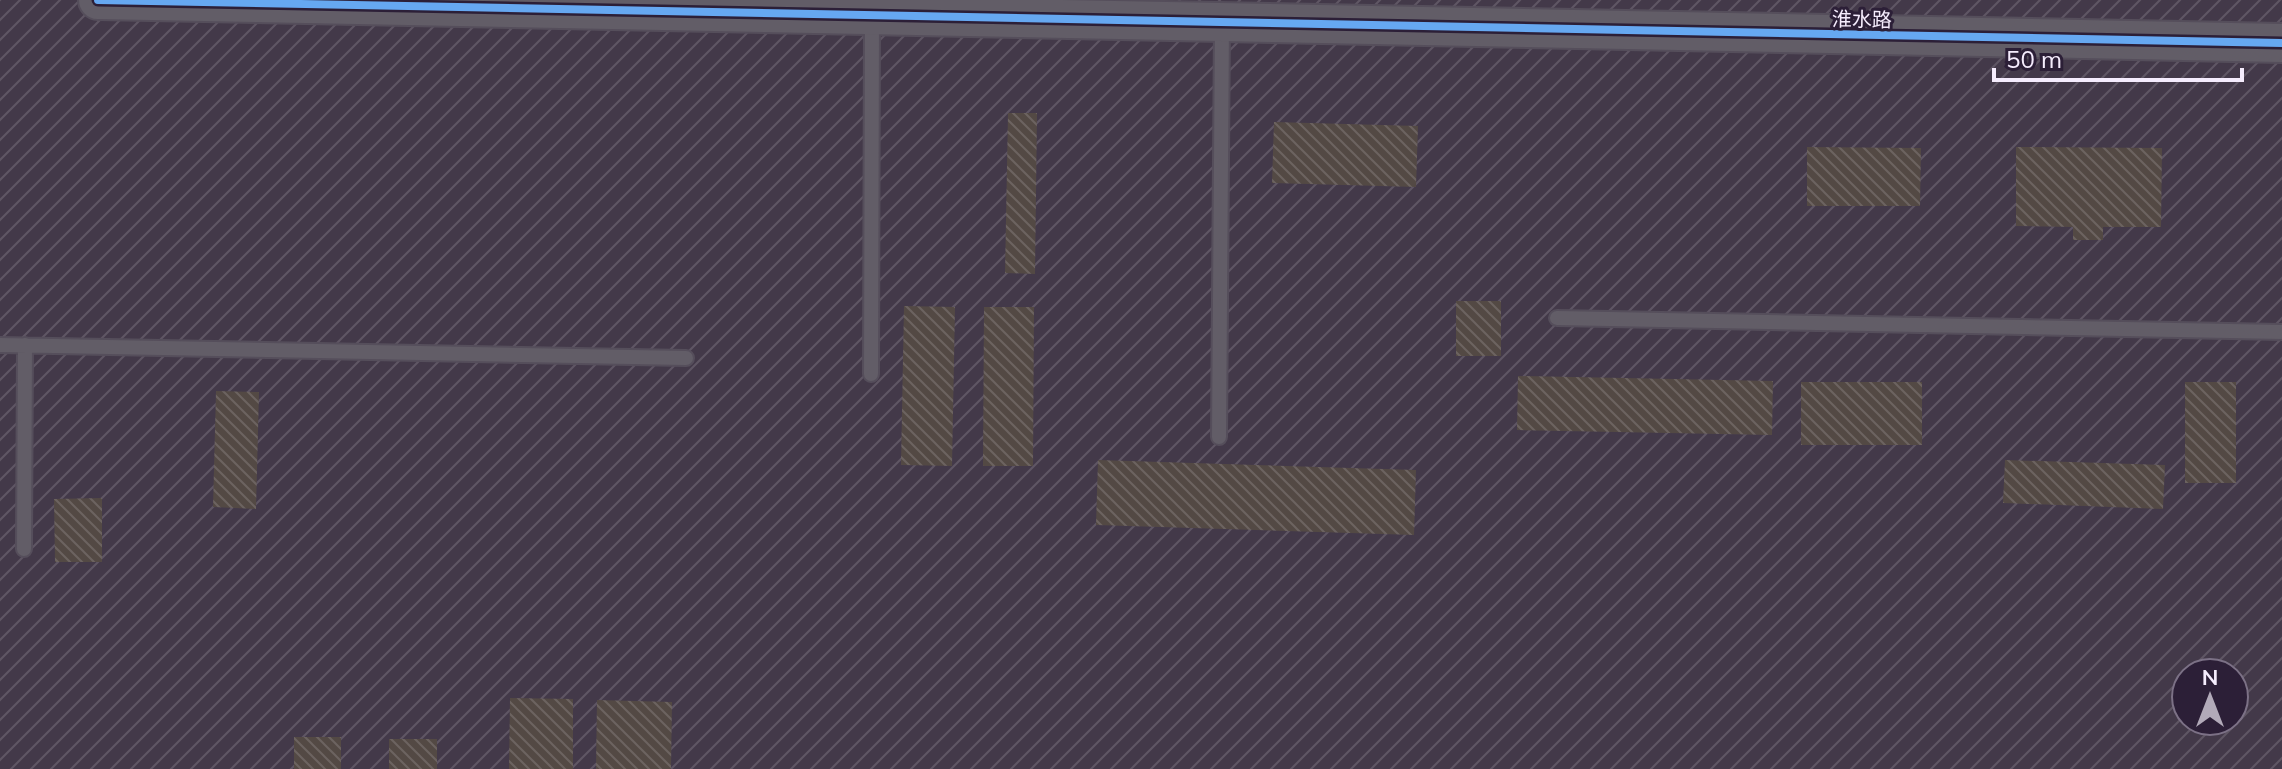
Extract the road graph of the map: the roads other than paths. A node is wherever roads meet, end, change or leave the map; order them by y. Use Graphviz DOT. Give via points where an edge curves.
graph roads {
  1 [pos="98,0"];
  2 [pos="872,16"];
  3 [pos="1222,23"];
  4 [pos="2282,43"];
  5 [pos="1557,318"];
  6 [pos="2282,332"];
  7 [pos="0,345"];
  8 [pos="25,345"];
  9 [pos="686,358"];
  10 [pos="871,374"];
  11 [pos="1219,437"];
  12 [pos="24,549"];
  1 -- 2 [label="street, 淮水路"];
  2 -- 3 [label="street, 淮水路"];
  2 -- 10 [label="lane"];
  3 -- 4 [label="street, 淮水路"];
  3 -- 11 [label="lane"];
  5 -- 6 [label="lane"];
  7 -- 8 [label="lane"];
  8 -- 9 [label="lane"];
  8 -- 12 [label="lane"];
}
